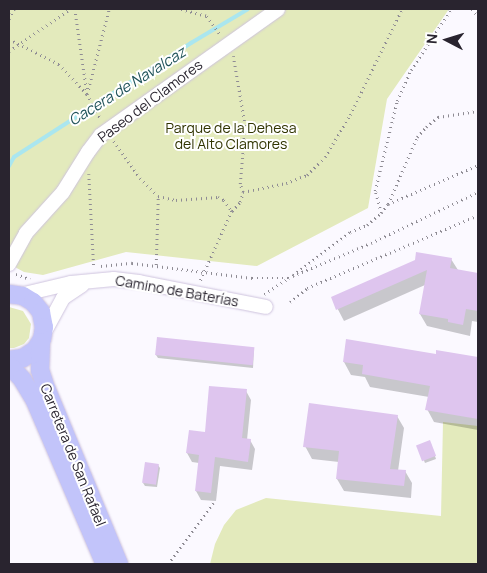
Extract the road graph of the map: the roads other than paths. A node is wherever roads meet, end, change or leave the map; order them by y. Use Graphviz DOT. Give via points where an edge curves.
graph roads {
  1 [pos="278,9"];
  2 [pos="9,264"];
  3 [pos="89,282"];
  4 [pos="13,293"];
  5 [pos="266,308"];
  6 [pos="42,339"];
  7 [pos="9,360"];
  8 [pos="9,365"];
  9 [pos="105,564"];
  10 [pos="119,564"];
  1 -- 2 [label="street, Paseo del Clamores" via="224,37 108,130 88,152 63,192 26,233"];
  3 -- 4 [label="street, Camino de Baterías" via="71,282"];
  3 -- 5 [label="street, Camino de Baterías" via="128,280"];
  3 -- 6 [label="street, Camino de Baterías" via="62,298"];
  4 -- 6 [label="main road, Carretera de San Rafael" via="31,300 39,309 44,321"];
  6 -- 7 [label="main road" via="26,356"];
  6 -- 10 [label="main road, Carretera de San Rafael" via="40,366 46,388"];
  8 -- 9 [label="main road, Carretera de San Rafael" via="35,401"];
}
